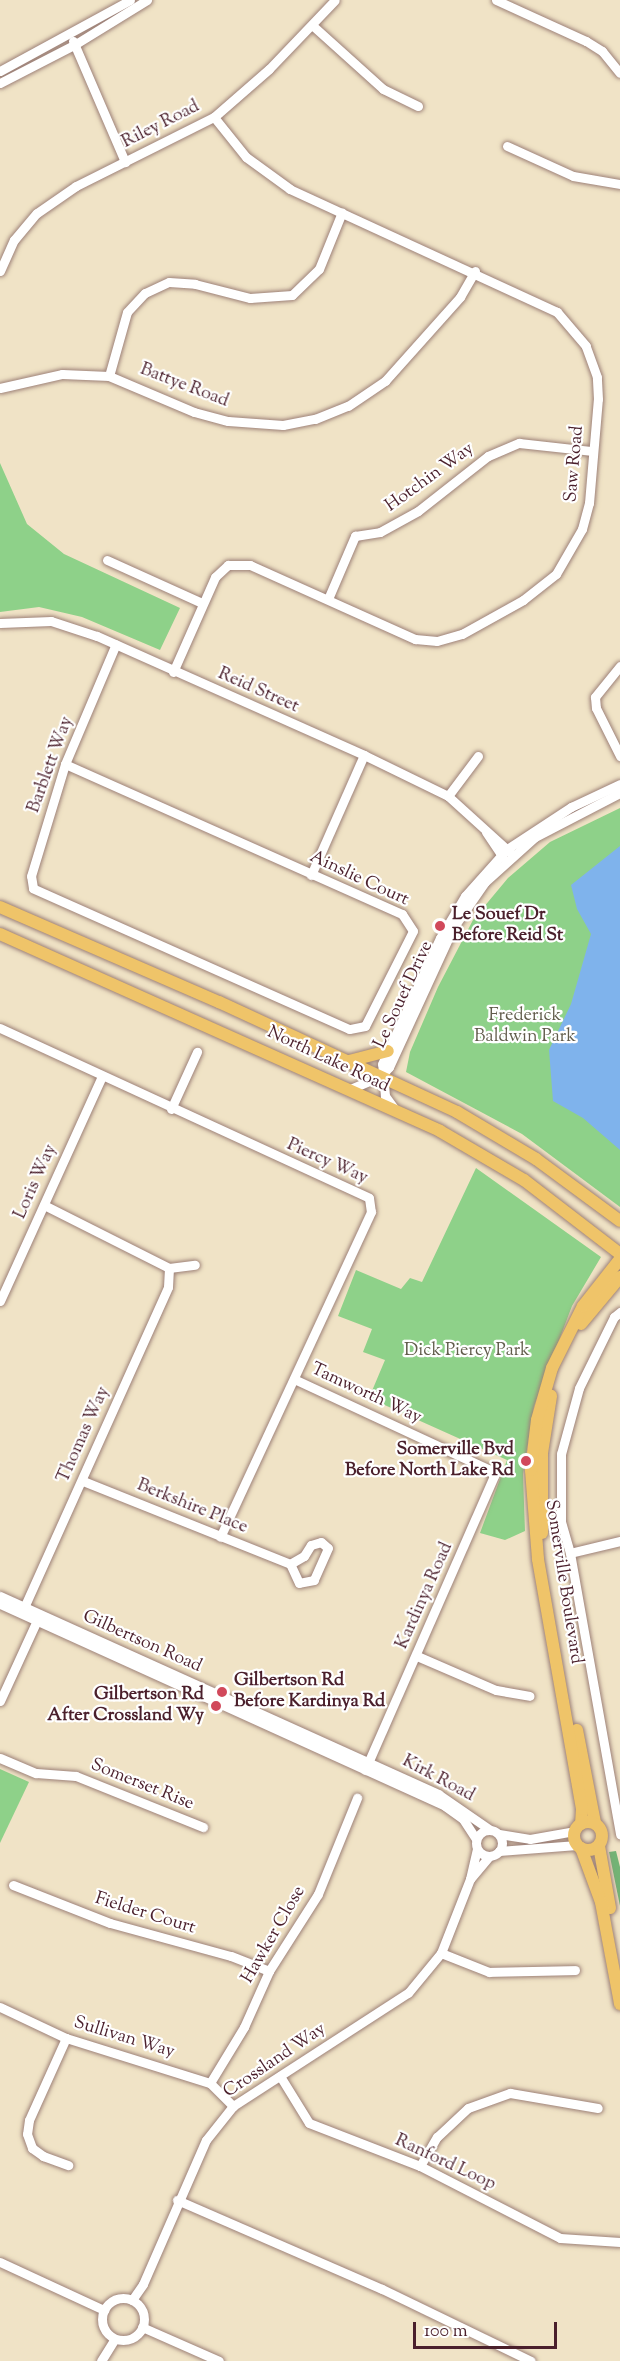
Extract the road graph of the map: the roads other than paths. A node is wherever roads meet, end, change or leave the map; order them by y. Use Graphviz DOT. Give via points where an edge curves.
graph roads {
  1 [pos="130,0"];
  2 [pos="147,0"];
  3 [pos="336,0"];
  4 [pos="496,0"];
  5 [pos="117,8"];
  6 [pos="312,25"];
  7 [pos="69,34"];
  8 [pos="74,45"];
  9 [pos="0,71"];
  10 [pos="620,73"];
  11 [pos="0,83"];
  12 [pos="418,106"];
  13 [pos="214,117"];
  14 [pos="507,146"];
  15 [pos="125,162"];
  16 [pos="620,184"];
  17 [pos="342,212"];
  18 [pos="0,271"];
  19 [pos="475,271"];
  20 [pos="109,376"];
  21 [pos="0,388"];
  22 [pos="591,452"];
  23 [pos="107,560"];
  24 [pos="328,599"];
  25 [pos="202,603"];
  26 [pos="0,623"];
  27 [pos="116,644"];
  28 [pos="620,666"];
  29 [pos="173,672"];
  30 [pos="364,755"];
  31 [pos="478,756"];
  32 [pos="620,756"];
  33 [pos="65,764"];
  34 [pos="620,784"];
  35 [pos="620,793"];
  36 [pos="448,796"];
  37 [pos="506,854"];
  38 [pos="311,874"];
  39 [pos="45,895"];
  40 [pos="0,907"];
  41 [pos="0,934"];
  42 [pos="0,1029"];
  43 [pos="388,1051"];
  44 [pos="197,1052"];
  45 [pos="348,1061"];
  46 [pos="381,1076"];
  47 [pos="102,1078"];
  48 [pos="348,1090"];
  49 [pos="171,1109"];
  50 [pos="396,1111"];
  51 [pos="44,1205"];
  52 [pos="620,1221"];
  53 [pos="620,1254"];
  54 [pos="620,1259"];
  55 [pos="195,1265"];
  56 [pos="169,1268"];
  57 [pos="620,1277"];
  58 [pos="615,1286"];
  59 [pos="0,1301"];
  60 [pos="620,1312"];
  61 [pos="294,1379"];
  62 [pos="488,1469"];
  63 [pos="82,1480"];
  64 [pos="220,1537"];
  65 [pos="620,1541"];
  66 [pos="570,1553"];
  67 [pos="290,1564"];
  68 [pos="0,1596"];
  69 [pos="0,1604"];
  70 [pos="22,1610"];
  71 [pos="39,1618"];
  72 [pos="417,1656"];
  73 [pos="529,1696"];
  74 [pos="0,1701"];
  75 [pos="0,1758"];
  76 [pos="367,1766"];
  77 [pos="357,1798"];
  78 [pos="595,1823"];
  79 [pos="203,1827"];
  80 [pos="578,1827"];
  81 [pos="489,1829"];
  82 [pos="499,1834"];
  83 [pos="620,1835"];
  84 [pos="477,1844"];
  85 [pos="579,1846"];
  86 [pos="599,1846"];
  87 [pos="499,1851"];
  88 [pos="489,1856"];
  89 [pos="470,1879"];
  90 [pos="13,1885"];
  91 [pos="441,1953"];
  92 [pos="620,1960"];
  93 [pos="575,1970"];
  94 [pos="269,1971"];
  95 [pos="620,2004"];
  96 [pos="0,2007"];
  97 [pos="66,2038"];
  98 [pos="280,2076"];
  99 [pos="210,2083"];
  100 [pos="233,2106"];
  101 [pos="598,2108"];
  102 [pos="69,2165"];
  103 [pos="420,2166"];
  104 [pos="177,2200"];
  105 [pos="620,2242"];
  106 [pos="0,2262"];
  107 [pos="132,2300"];
  108 [pos="104,2310"];
  109 [pos="142,2327"];
  110 [pos="115,2338"];
  111 [pos="101,2361"];
  112 [pos="219,2361"];
  113 [pos="531,2361"];
  1 -- 5 [label="street"];
  2 -- 5 [label="street"];
  3 -- 6 [label="street, Riley Road"];
  4 -- 10 [label="street" via="586,41 602,51"];
  5 -- 7 [label="street"];
  5 -- 8 [label="street"];
  6 -- 12 [label="street" via="383,88"];
  6 -- 13 [label="street, Riley Road"];
  7 -- 8 [label="street"];
  7 -- 9 [label="street"];
  8 -- 11 [label="street"];
  8 -- 15 [label="street"];
  13 -- 15 [label="street, Riley Road"];
  13 -- 17 [label="street, Saw Road" via="246,158 268,176"];
  14 -- 16 [label="street" via="573,176"];
  15 -- 18 [label="street, Riley Road" via="76,186 38,213 14,240"];
  17 -- 19 [label="street, Saw Road"];
  17 -- 20 [label="street" via="319,269 292,295 250,298 195,284 169,282 144,293 127,312"];
  19 -- 20 [label="street, Battye Road" via="460,297 385,381 348,406 315,419 283,425 228,421 194,412"];
  19 -- 22 [label="street, Saw Road" via="557,312 581,337 597,377"];
  20 -- 21 [label="street, Battye Road" via="62,374"];
  22 -- 24 [label="street, Hotchin Way" via="519,443 488,456 418,511 380,532 355,536"];
  22 -- 24 [label="street, Saw Road" via="589,504 568,559 542,587 489,620 437,641 415,639"];
  23 -- 25 [label="street"];
  24 -- 25 [label="street, Saw Road" via="250,565 228,565 215,577"];
  25 -- 29 [label="street, Saw Road"];
  26 -- 27 [label="street, Reid Street" via="51,621"];
  27 -- 29 [label="street, Reid Street"];
  27 -- 33 [label="street, Barblett Way"];
  28 -- 32 [label="street" via="595,697 596,708"];
  29 -- 30 [label="street, Reid Street"];
  30 -- 36 [label="street, Reid Street"];
  30 -- 38 [label="street"];
  31 -- 36 [label="street"];
  33 -- 38 [label="street, Ainslie Court"];
  33 -- 39 [label="street, Barblett Way" via="31,876 33,888"];
  34 -- 37 [label="street, Le Souef Drive" via="555,816"];
  35 -- 37 [label="street, Le Souef Drive"];
  36 -- 37 [label="street, Reid Street"];
  37 -- 43 [label="street, Le Souef Drive" via="448,922"];
  37 -- 46 [label="street, Le Souef Drive" via="453,928"];
  38 -- 39 [label="street, Ainslie Court" via="402,914 411,923 412,932 365,1026 349,1029"];
  40 -- 45 [label="main road, North Lake Road"];
  41 -- 48 [label="main road, North Lake Road"];
  42 -- 47 [label="street, Piercy Way"];
  43 -- 45 [label="main road"];
  43 -- 46 [label="street, Le Souef Drive"];
  44 -- 49 [label="street"];
  45 -- 46 [label="main road, North Lake Road"];
  46 -- 48 [label="street, Le Souef Drive"];
  46 -- 50 [label="street, Le Souef Drive" via="385,1096"];
  46 -- 52 [label="main road, North Lake Road" via="486,1128 536,1159"];
  47 -- 49 [label="street, Piercy Way"];
  47 -- 51 [label="street, Loris Way"];
  48 -- 50 [label="main road, North Lake Road"];
  49 -- 61 [label="street, Piercy Way" via="369,1198 371,1212"];
  50 -- 53 [label="main road, North Lake Road" via="440,1131 524,1180"];
  51 -- 56 [label="street"];
  51 -- 59 [label="street, Loris Way"];
  54 -- 80 [label="main road, Somerville Boulevard" via="583,1306 565,1339 541,1405 532,1454 531,1493 538,1559 582,1809"];
  55 -- 56 [label="street"];
  56 -- 63 [label="street, Thomas Way" via="168,1287"];
  57 -- 58 [label="main road, Somerville Boulevard"];
  58 -- 78 [label="main road, Somerville Boulevard" via="586,1315 559,1371 542,1453 543,1546"];
  60 -- 66 [label="street" via="579,1388 561,1454 561,1522"];
  61 -- 62 [label="street, Tamworth Way"];
  61 -- 64 [label="street, Piercy Way"];
  62 -- 72 [label="street, Kardinya Road" via="494,1481"];
  63 -- 64 [label="street, Berkshire Place"];
  63 -- 70 [label="street, Thomas Way"];
  64 -- 67 [label="street, Berkshire Place"];
  65 -- 66 [label="street"];
  66 -- 83 [label="street"];
  67 -- 67 [label="street, Berkshire Place" via="304,1556 311,1545 321,1542 328,1548 314,1580 299,1583"];
  68 -- 70 [label="street, Gilbertson Road"];
  69 -- 70 [label="street, Gilbertson Road"];
  70 -- 71 [label="street, Gilbertson Road"];
  71 -- 74 [label="street"];
  71 -- 76 [label="street, Gilbertson Road"];
  72 -- 73 [label="street" via="496,1690"];
  72 -- 76 [label="street, Kardinya Road"];
  75 -- 79 [label="street, Somerset Rise" via="36,1773 76,1776"];
  76 -- 81 [label="street, Kirk Road" via="454,1803"];
  76 -- 84 [label="street, Kirk Road" via="446,1806 463,1819"];
  77 -- 94 [label="street, Hawker Close" via="318,1894"];
  78 -- 80 [label="main road"];
  78 -- 86 [label="main road" via="602,1833"];
  80 -- 82 [label="street" via="530,1839"];
  80 -- 85 [label="main road"];
  81 -- 82 [label="street"];
  81 -- 84 [label="street"];
  82 -- 87 [label="street"];
  84 -- 88 [label="street"];
  84 -- 89 [label="street, Crossland Way"];
  85 -- 86 [label="main road" via="590,1850"];
  85 -- 87 [label="street"];
  85 -- 95 [label="main road" via="601,1902"];
  86 -- 92 [label="main road"];
  87 -- 88 [label="street"];
  88 -- 89 [label="street, Crossland Way"];
  89 -- 91 [label="street, Crossland Way"];
  90 -- 94 [label="street, Fielder Court" via="110,1923 231,1956"];
  91 -- 93 [label="street" via="489,1972"];
  91 -- 98 [label="street, Crossland Way" via="408,1993"];
  94 -- 99 [label="street, Hawker Close" via="244,2027"];
  96 -- 97 [label="street, Sullivan Way"];
  97 -- 99 [label="street, Sullivan Way"];
  97 -- 102 [label="street" via="29,2120 27,2134 32,2148"];
  98 -- 100 [label="street, Crossland Way"];
  98 -- 103 [label="street, Ranford Loop" via="309,2123"];
  99 -- 100 [label="street, Sullivan Way"];
  100 -- 104 [label="street, Crossland Way" via="206,2140"];
  101 -- 103 [label="street" via="510,2093 468,2108 437,2137"];
  103 -- 105 [label="street, Ranford Loop" via="560,2238"];
  104 -- 107 [label="street, Crossland Way" via="143,2284"];
  104 -- 113 [label="street" via="382,2289"];
  106 -- 108 [label="street"];
  107 -- 108 [label="street" via="113,2301"];
  107 -- 109 [label="street" via="143,2314"];
  108 -- 110 [label="street" via="105,2329"];
  109 -- 110 [label="street" via="128,2340"];
  109 -- 112 [label="street"];
  110 -- 111 [label="street"];
}
